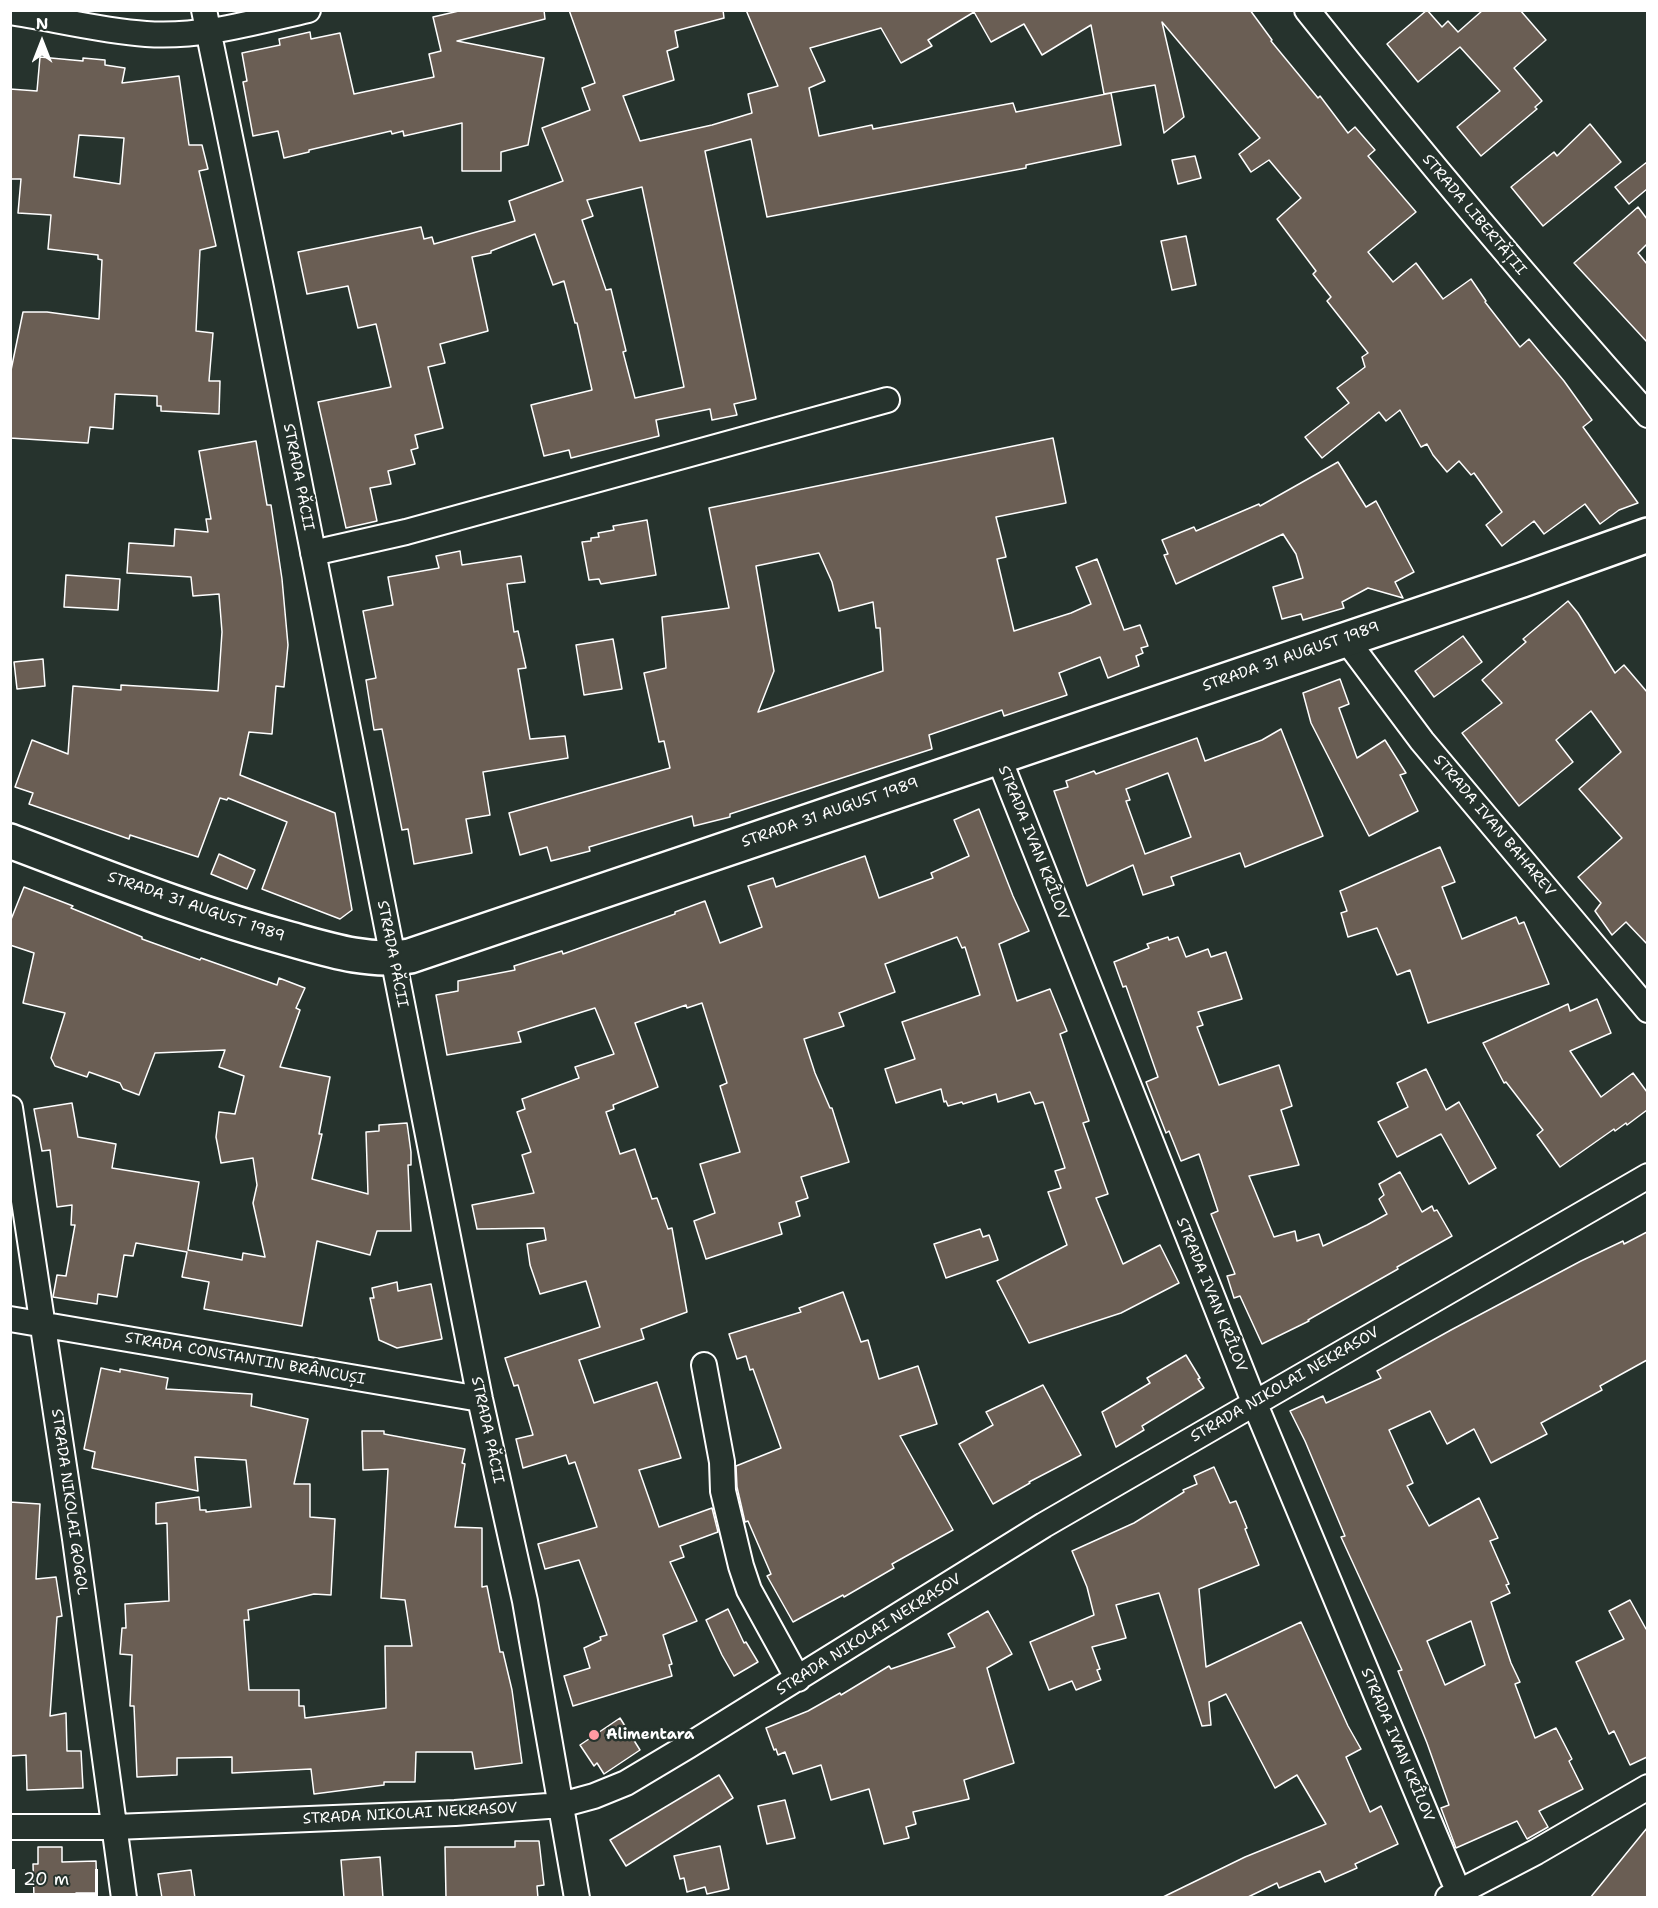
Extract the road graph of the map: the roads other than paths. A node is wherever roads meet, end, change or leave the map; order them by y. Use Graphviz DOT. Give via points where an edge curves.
graph roads {
  1 [pos="308,10"];
  2 [pos="1308,10"];
  3 [pos="10,12"];
  4 [pos="207,21"];
  5 [pos="887,400"];
  6 [pos="1647,415"];
  7 [pos="1647,535"];
  8 [pos="313,553"];
  9 [pos="1346,638"];
  10 [pos="998,756"];
  11 [pos="10,841"];
  12 [pos="393,959"];
  13 [pos="1647,1010"];
  14 [pos="10,1108"];
  15 [pos="1647,1176"];
  16 [pos="10,1319"];
  17 [pos="43,1325"];
  18 [pos="704,1365"];
  19 [pos="480,1399"];
  20 [pos="1254,1402"];
  21 [pos="798,1679"];
  22 [pos="1647,1787"];
  23 [pos="561,1805"];
  24 [pos="10,1827"];
  25 [pos="115,1827"];
  26 [pos="1456,1896"];
  27 [pos="124,1898"];
  28 [pos="577,1898"];
  1 -- 4 [label="street"];
  2 -- 6 [label="street, STRADA LIBERTĂȚII" via="1398,124"];
  3 -- 4 [label="street" via="146,34"];
  4 -- 8 [label="street, STRADA PĂCII"];
  5 -- 8 [label="street" via="406,532"];
  7 -- 9 [label="main road, STRADA 31 AUGUST 1989"];
  8 -- 12 [label="street, STRADA PĂCII"];
  9 -- 10 [label="main road, STRADA 31 AUGUST 1989"];
  9 -- 13 [label="street, STRADA IVAN BAHAREV" via="1422,741"];
  10 -- 12 [label="main road, STRADA 31 AUGUST 1989"];
  10 -- 20 [label="street, STRADA IVAN KRÎLOV"];
  11 -- 12 [label="main road, STRADA 31 AUGUST 1989" via="245,927 338,952"];
  12 -- 19 [label="street, STRADA PĂCII"];
  14 -- 17 [label="street, STRADA NIKOLAI GOGOL"];
  15 -- 20 [label="street, STRADA NIKOLAI NEKRASOV"];
  16 -- 17 [label="street, STRADA CONSTANTIN BRÂNCUȘI"];
  17 -- 19 [label="street, STRADA CONSTANTIN BRÂNCUȘI"];
  17 -- 25 [label="street, STRADA NIKOLAI GOGOL"];
  18 -- 21 [label="street" via="722,1462 723,1491 741,1566 749,1590"];
  19 -- 23 [label="street, STRADA PĂCII" via="525,1601"];
  20 -- 21 [label="street, STRADA NIKOLAI NEKRASOV" via="1044,1524"];
  20 -- 26 [label="street, STRADA IVAN KRÎLOV"];
  21 -- 23 [label="street, STRADA NIKOLAI NEKRASOV" via="626,1783"];
  22 -- 26 [label="street"];
  23 -- 25 [label="street, STRADA NIKOLAI NEKRASOV"];
  23 -- 28 [label="street, STRADA PĂCII"];
  24 -- 25 [label="street, STRADA NIKOLAI NEKRASOV"];
  25 -- 27 [label="street, STRADA NIKOLAI GOGOL"];
}
